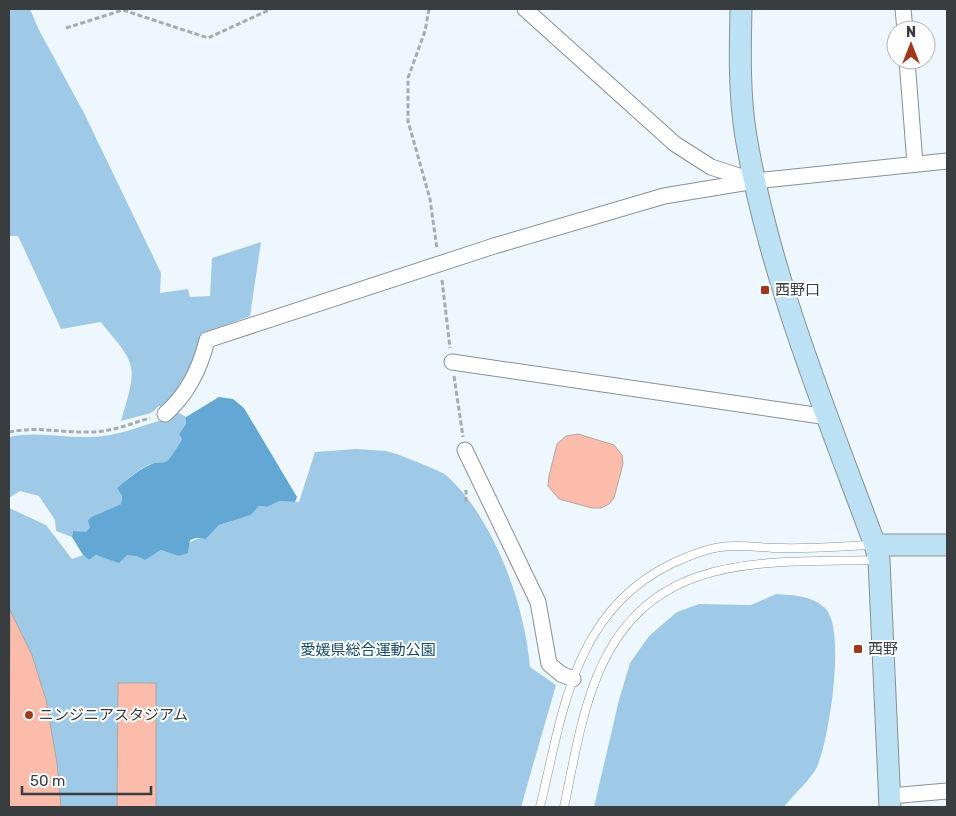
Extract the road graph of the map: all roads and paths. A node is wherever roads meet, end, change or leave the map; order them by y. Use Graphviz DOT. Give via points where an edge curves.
graph roads {
  1 [pos="271,9"];
  2 [pos="525,9"];
  3 [pos="741,9"];
  4 [pos="66,28"];
  5 [pos="908,70"];
  6 [pos="947,161"];
  7 [pos="915,164"];
  8 [pos="755,182"];
  9 [pos="452,362"];
  10 [pos="164,414"];
  11 [pos="828,417"];
  12 [pos="9,432"];
  13 [pos="465,450"];
  14 [pos="947,545"];
  15 [pos="877,553"];
  16 [pos="947,553"];
  17 [pos="573,679"];
  18 [pos="947,791"];
  19 [pos="890,802"];
  20 [pos="540,807"];
  21 [pos="564,807"];
  1 -- 4 [label="path" via="208,38 123,10"];
  2 -- 8 [label="street" via="675,144 711,167"];
  3 -- 8 [label="street" via="742,89 746,136"];
  5 -- 7 [label="street"];
  6 -- 7 [label="street"];
  7 -- 8 [label="street"];
  8 -- 10 [label="street" via="664,196 494,246 207,340 201,366 180,402"];
  8 -- 11 [label="street" via="768,241"];
  9 -- 11 [label="street"];
  10 -- 12 [label="path" via="109,431 59,432 42,428"];
  11 -- 15 [label="street"];
  13 -- 17 [label="street" via="538,602 550,664"];
  14 -- 15 [label="street"];
  15 -- 16 [label="street" via="913,558"];
  15 -- 17 [label="lane" via="745,545 720,547 680,560 639,583 622,597 587,646"];
  15 -- 19 [label="street"];
  15 -- 21 [label="lane" via="724,568 670,589 637,612 611,647 595,680"];
  17 -- 20 [label="lane"];
  18 -- 19 [label="street"];
}
